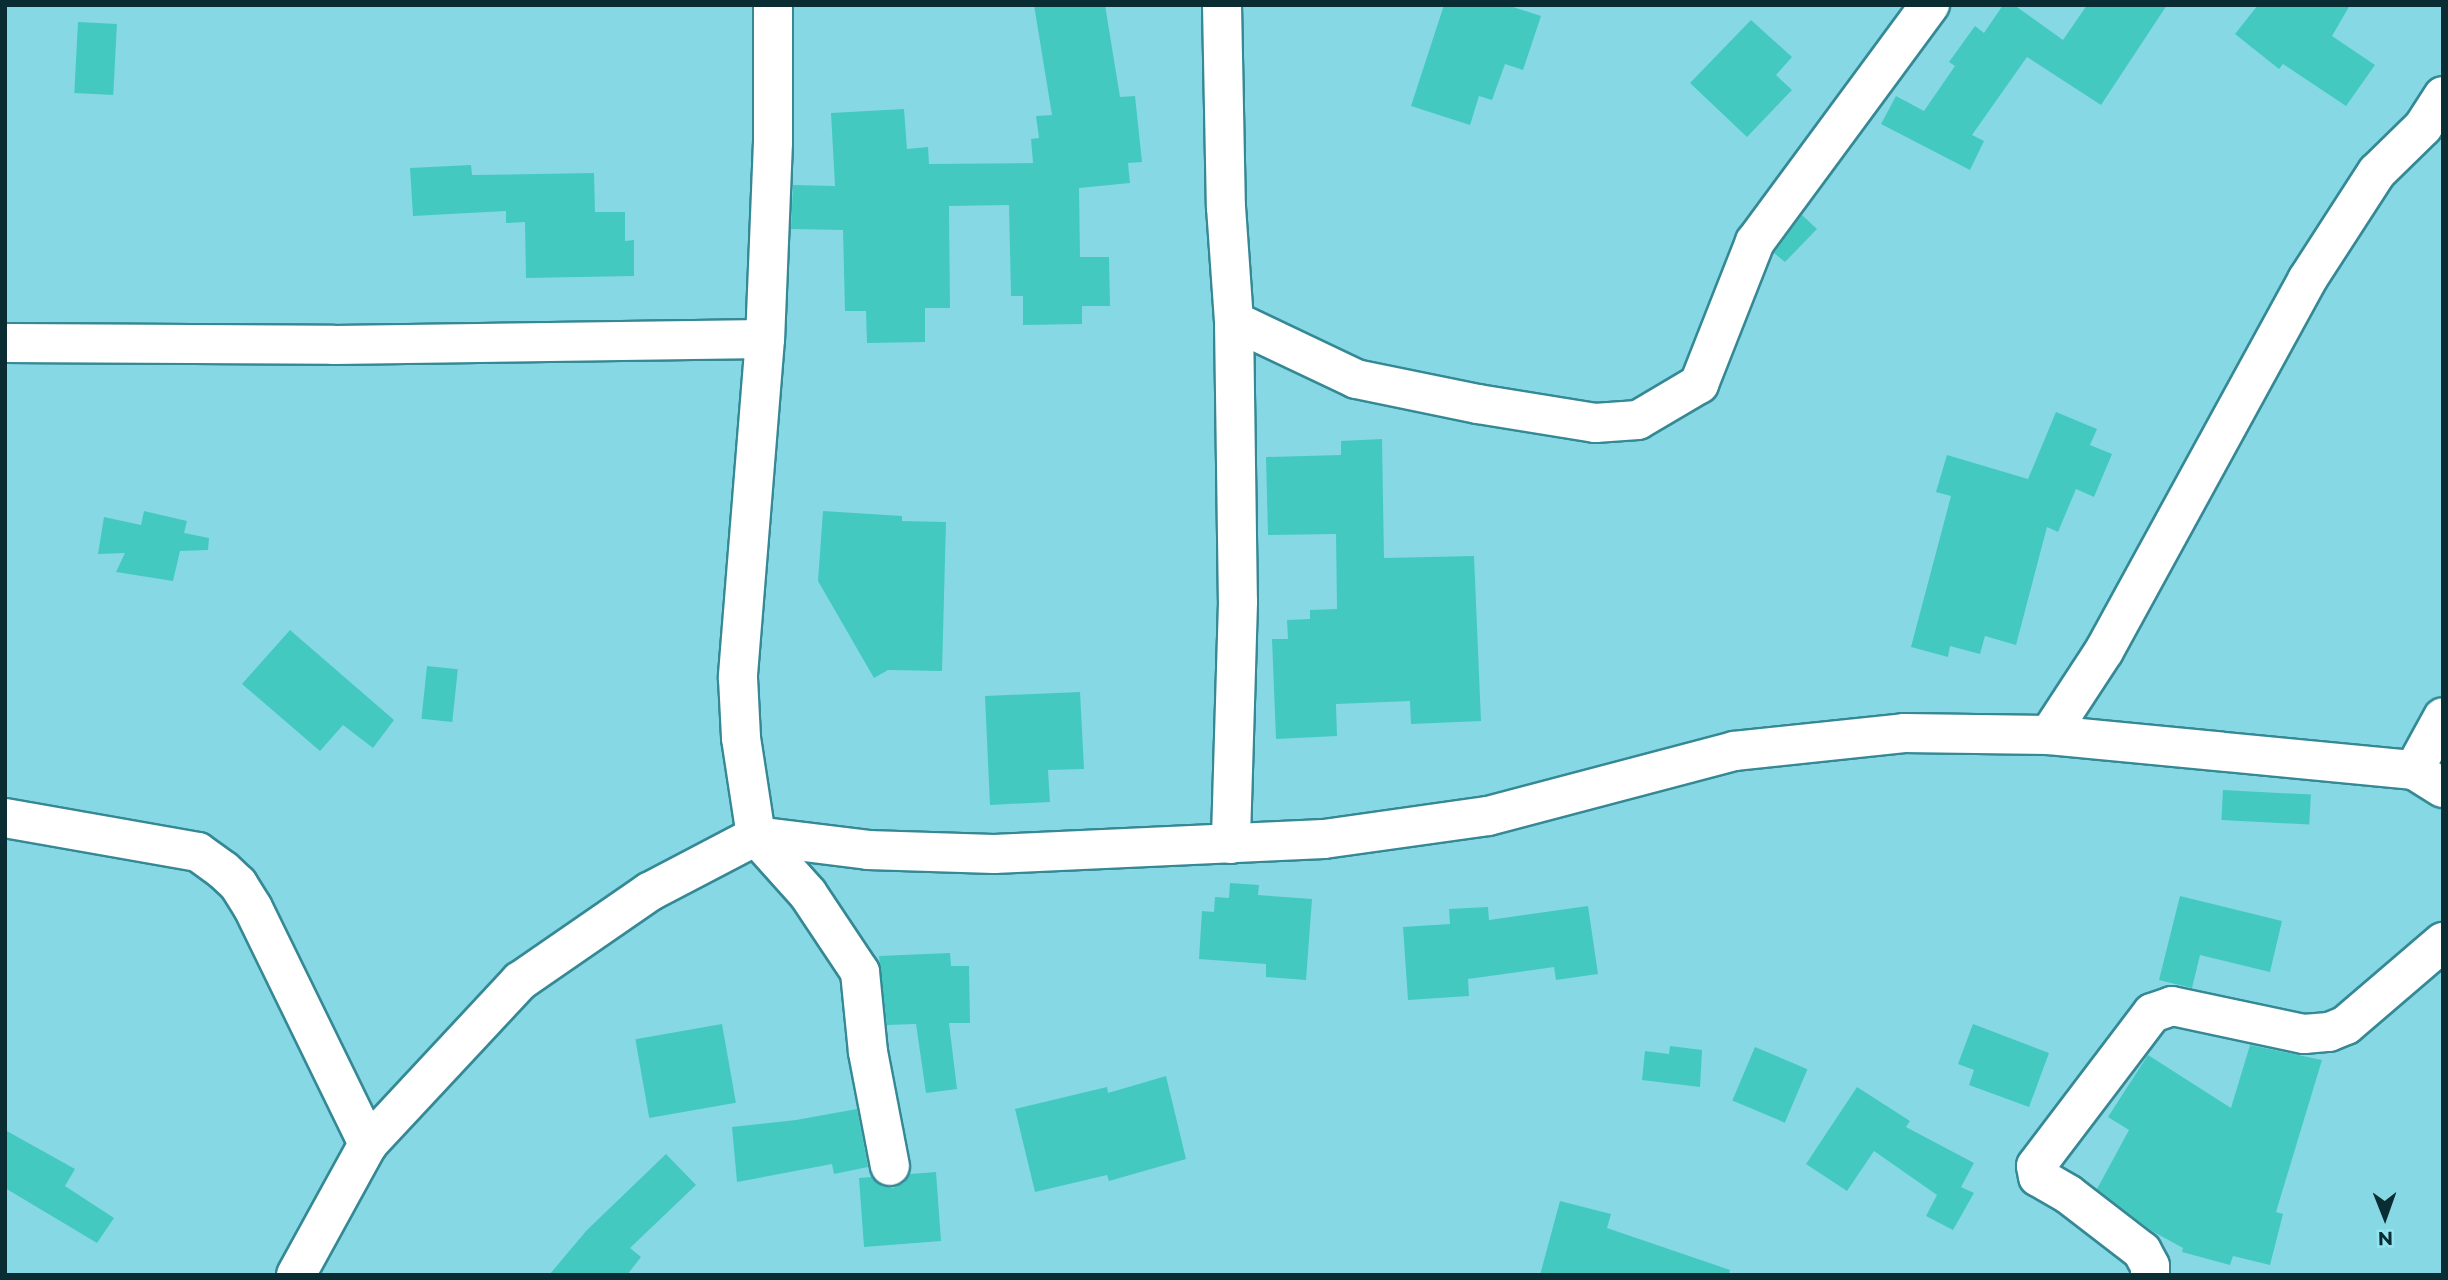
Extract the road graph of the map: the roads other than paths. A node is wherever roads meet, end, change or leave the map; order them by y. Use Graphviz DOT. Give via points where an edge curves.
graph roads {
  1 [pos="773,5"];
  2 [pos="1222,5"];
  3 [pos="1930,5"];
  4 [pos="2436,122"];
  5 [pos="1234,321"];
  6 [pos="765,339"];
  7 [pos="5,343"];
  8 [pos="2443,718"];
  9 [pos="2049,735"];
  10 [pos="2428,779"];
  11 [pos="5,818"];
  12 [pos="756,836"];
  13 [pos="1231,844"];
  14 [pos="2443,942"];
  15 [pos="368,1144"];
  16 [pos="890,1166"];
  17 [pos="296,1275"];
  18 [pos="2150,1275"];
  1 -- 6 [label="street"];
  2 -- 5 [label="street" via="1226,207"];
  3 -- 5 [label="street" via="1755,242 1699,384 1638,420 1595,423 1356,379"];
  4 -- 9 [label="street" via="2377,172 2307,280 2104,651"];
  5 -- 13 [label="street" via="1238,602"];
  6 -- 7 [label="street" via="334,345"];
  6 -- 12 [label="street" via="738,678 741,738"];
  8 -- 10 [label="street"];
  9 -- 10 [label="street"];
  9 -- 13 [label="street" via="1904,733 1734,751 1488,816 1324,839"];
  11 -- 15 [label="street" via="198,852 223,870 253,908"];
  12 -- 13 [label="street" via="867,850 994,854"];
  12 -- 15 [label="street" via="649,892 520,981"];
  12 -- 16 [label="street" via="808,894 860,972 868,1052"];
  14 -- 18 [label="street" via="2346,1025 2329,1032 2304,1034 2172,1006 2152,1013 2036,1167 2038,1177 2068,1194 2142,1251"];
  15 -- 17 [label="street"];
}
